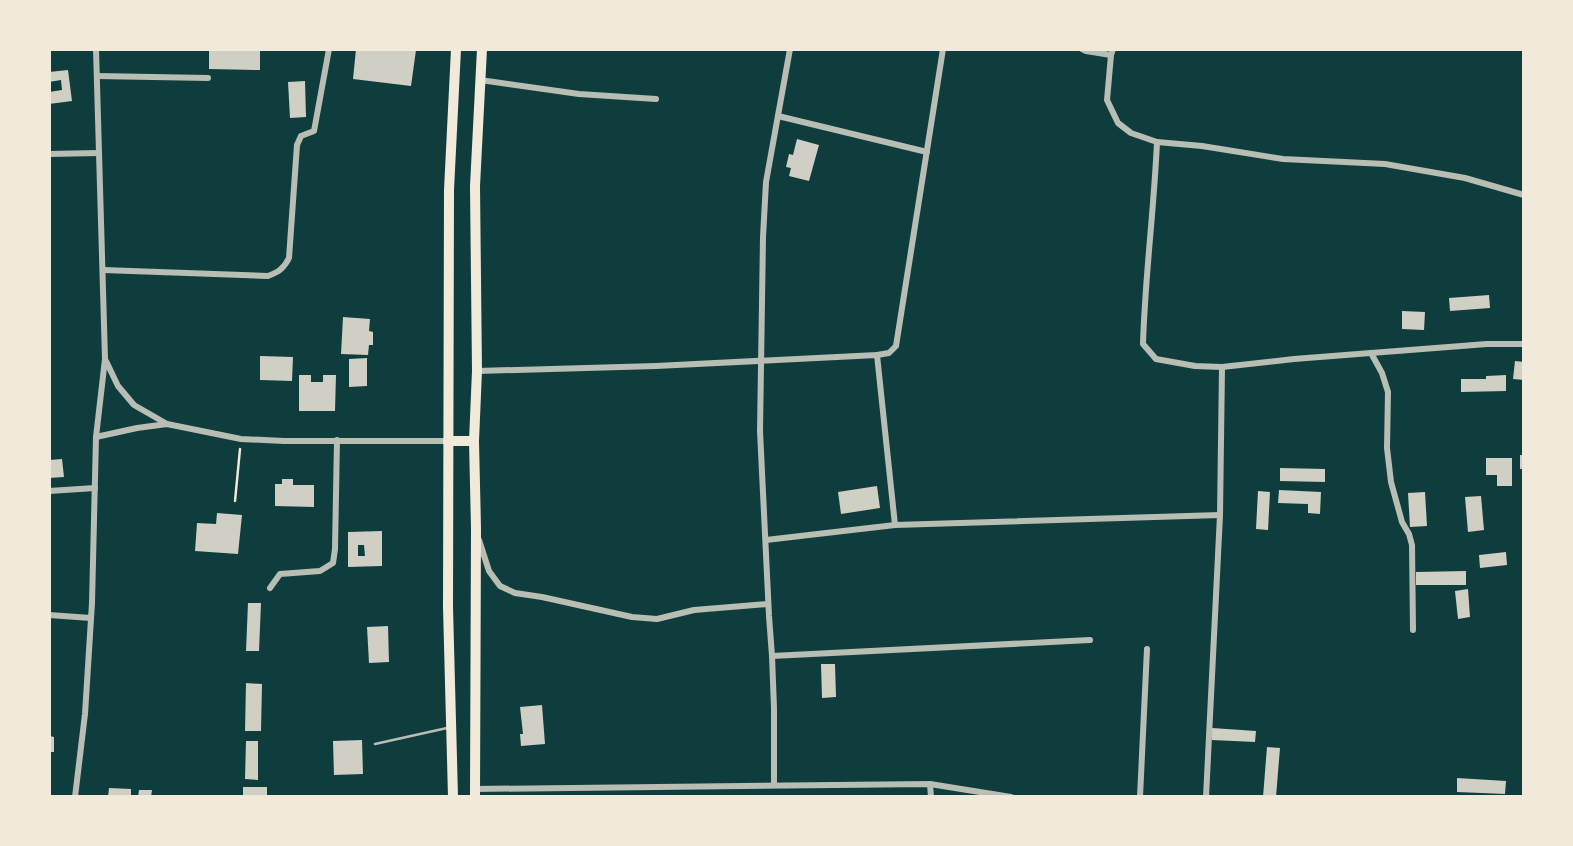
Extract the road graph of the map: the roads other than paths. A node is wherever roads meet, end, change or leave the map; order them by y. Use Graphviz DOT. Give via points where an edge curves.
graph roads {
  1 [pos="96,49"];
  2 [pos="329,49"];
  3 [pos="456,49"];
  4 [pos="482,49"];
  5 [pos="790,49"];
  6 [pos="943,49"];
  7 [pos="1082,49"];
  8 [pos="1112,52"];
  9 [pos="97,76"];
  10 [pos="208,78"];
  11 [pos="480,80"];
  12 [pos="656,99"];
  13 [pos="778,116"];
  14 [pos="1157,142"];
  15 [pos="927,152"];
  16 [pos="99,153"];
  17 [pos="49,154"];
  18 [pos="1524,195"];
  19 [pos="103,270"];
  20 [pos="1524,344"];
  21 [pos="1371,353"];
  22 [pos="877,355"];
  23 [pos="105,359"];
  24 [pos="761,360"];
  25 [pos="1222,367"];
  26 [pos="477,371"];
  27 [pos="167,424"];
  28 [pos="96,437"];
  29 [pos="337,440"];
  30 [pos="448,441"];
  31 [pos="474,441"];
  32 [pos="95,488"];
  33 [pos="49,491"];
  34 [pos="1220,515"];
  35 [pos="895,525"];
  36 [pos="476,528"];
  37 [pos="766,540"];
  38 [pos="270,589"];
  39 [pos="768,604"];
  40 [pos="49,615"];
  41 [pos="91,618"];
  42 [pos="1413,630"];
  43 [pos="1090,640"];
  44 [pos="1147,649"];
  45 [pos="772,656"];
  46 [pos="450,727"];
  47 [pos="375,744"];
  48 [pos="930,784"];
  49 [pos="774,785"];
  50 [pos="475,793"];
  51 [pos="75,797"];
  52 [pos="453,797"];
  53 [pos="931,797"];
  54 [pos="1011,797"];
  55 [pos="1140,797"];
  56 [pos="1206,797"];
  1 -- 9 [label="street"];
  2 -- 19 [label="street" via="317,123 297,145 289,258 278,273"];
  3 -- 30 [label="highway" via="449,190"];
  4 -- 11 [label="highway"];
  5 -- 13 [label="street"];
  6 -- 15 [label="street"];
  7 -- 8 [label="street"];
  8 -- 14 [label="street" via="1107,100 1118,123 1130,133"];
  9 -- 10 [label="street"];
  9 -- 16 [label="street"];
  11 -- 12 [label="street"];
  11 -- 26 [label="highway" via="475,186"];
  13 -- 15 [label="street"];
  13 -- 24 [label="street" via="766,182"];
  14 -- 18 [label="street" via="1283,159 1385,164 1465,178"];
  14 -- 25 [label="street" via="1143,344 1156,359"];
  15 -- 22 [label="street" via="896,346"];
  16 -- 17 [label="street"];
  16 -- 19 [label="street"];
  19 -- 23 [label="street"];
  20 -- 21 [label="street"];
  21 -- 25 [label="street"];
  21 -- 42 [label="street" via="1388,391 1391,482 1412,545"];
  22 -- 24 [label="street"];
  22 -- 35 [label="street"];
  23 -- 27 [label="street" via="134,405"];
  23 -- 28 [label="street"];
  24 -- 26 [label="street"];
  24 -- 37 [label="street"];
  25 -- 34 [label="street"];
  26 -- 31 [label="highway"];
  27 -- 28 [label="street"];
  27 -- 29 [label="street" via="241,439"];
  28 -- 32 [label="street"];
  29 -- 30 [label="street"];
  29 -- 38 [label="street" via="332,563 320,571 280,574"];
  30 -- 31 [label="highway"];
  30 -- 46 [label="highway"];
  31 -- 36 [label="highway"];
  32 -- 33 [label="street"];
  32 -- 41 [label="street"];
  34 -- 35 [label="street"];
  34 -- 56 [label="street"];
  35 -- 37 [label="street"];
  36 -- 39 [label="street" via="489,571 500,586 515,593 645,618"];
  36 -- 50 [label="highway"];
  37 -- 39 [label="street"];
  39 -- 45 [label="street"];
  40 -- 41 [label="street"];
  41 -- 51 [label="street"];
  43 -- 45 [label="street"];
  44 -- 55 [label="street"];
  45 -- 49 [label="street"];
  46 -- 47 [label="lane"];
  46 -- 52 [label="highway"];
  48 -- 49 [label="street"];
  48 -- 53 [label="street"];
  48 -- 54 [label="street"];
  49 -- 50 [label="street"];
}
